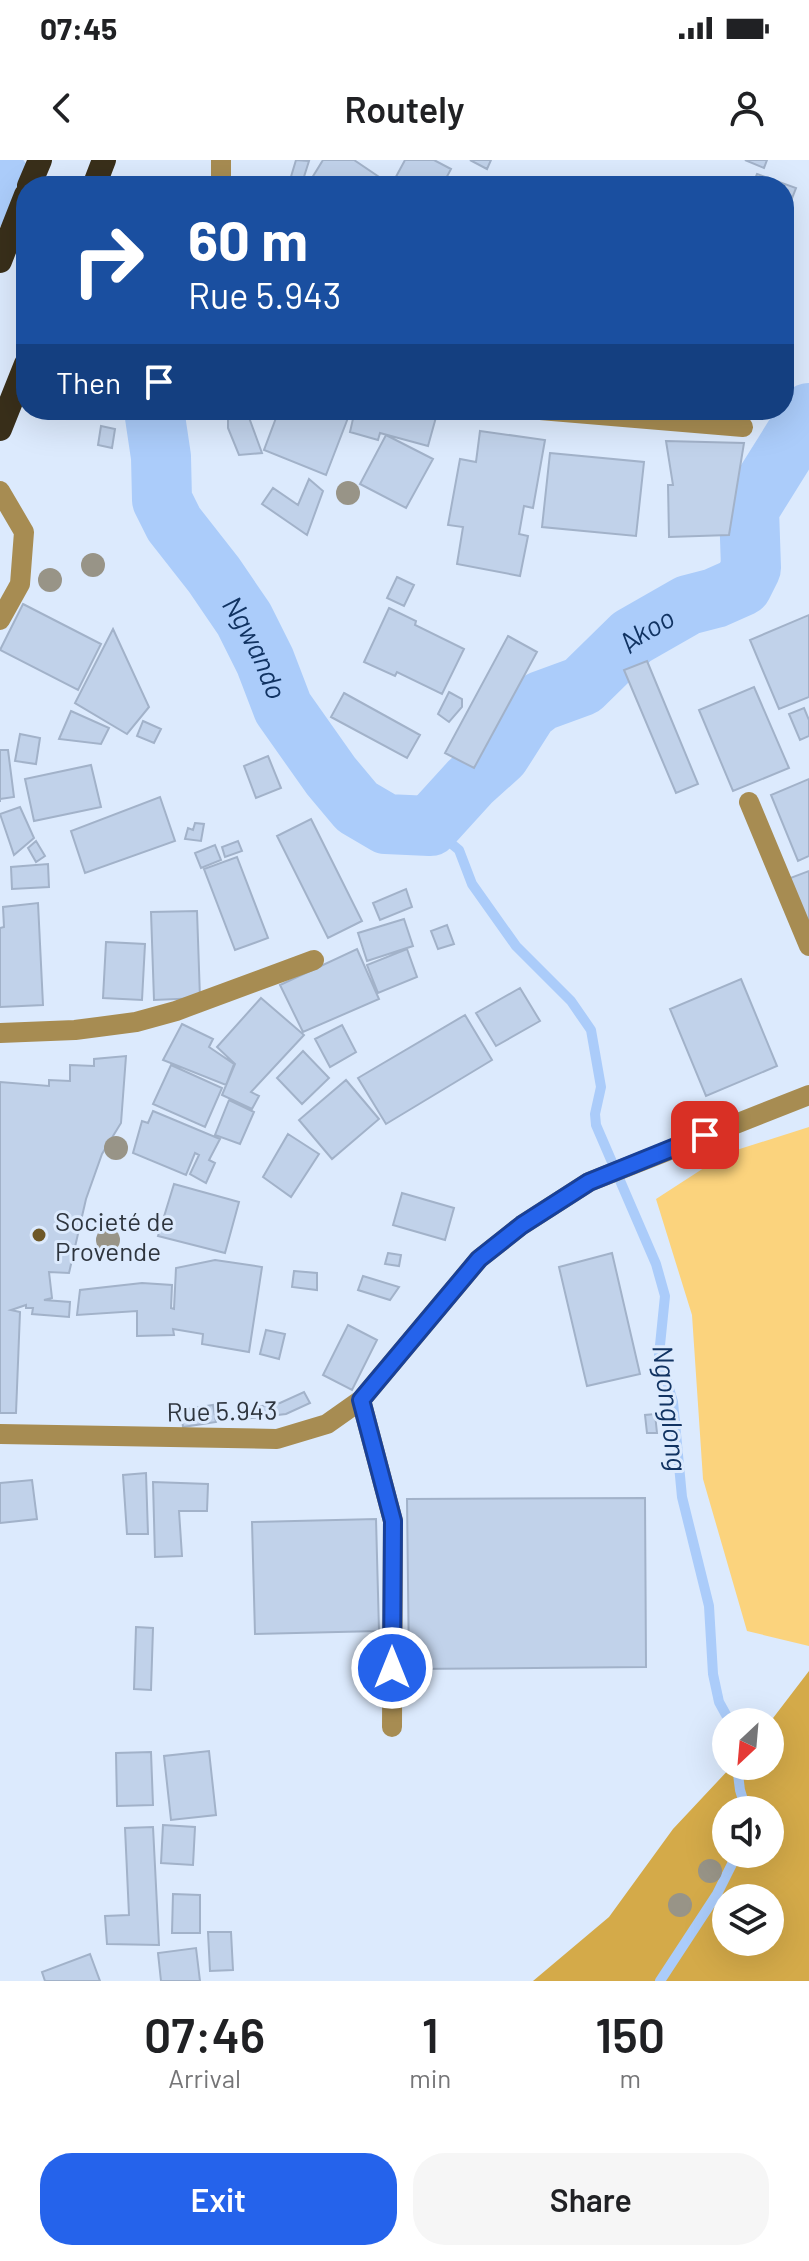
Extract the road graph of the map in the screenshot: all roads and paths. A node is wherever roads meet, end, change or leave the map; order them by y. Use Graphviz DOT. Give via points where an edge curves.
graph roads {
  1 [pos="16,220"];
  2 [pos="0,261"];
  3 [pos="16,389"];
  4 [pos="659,420"];
  5 [pos="743,427"];
  6 [pos="0,429"];
  7 [pos="0,491"];
  8 [pos="0,620"];
  9 [pos="749,802"];
  10 [pos="809,946"];
  11 [pos="314,960"];
  12 [pos="0,1033"];
  13 [pos="809,1095"];
  14 [pos="361,1400"];
  15 [pos="0,1434"];
  16 [pos="392,1727"];
  1 -- 2 [label="highway"];
  3 -- 6 [label="highway"];
  4 -- 5 [label="street"];
  7 -- 8 [label="street" via="24,532 20,584"];
  9 -- 10 [label="street"];
  11 -- 12 [label="street" via="136,1022"];
  13 -- 14 [label="street, Rue 5.943" via="589,1182 522,1225 479,1259"];
  14 -- 15 [label="street, Rue 5.943" via="327,1424 277,1439"];
  14 -- 16 [label="street" via="393,1521"];
}
